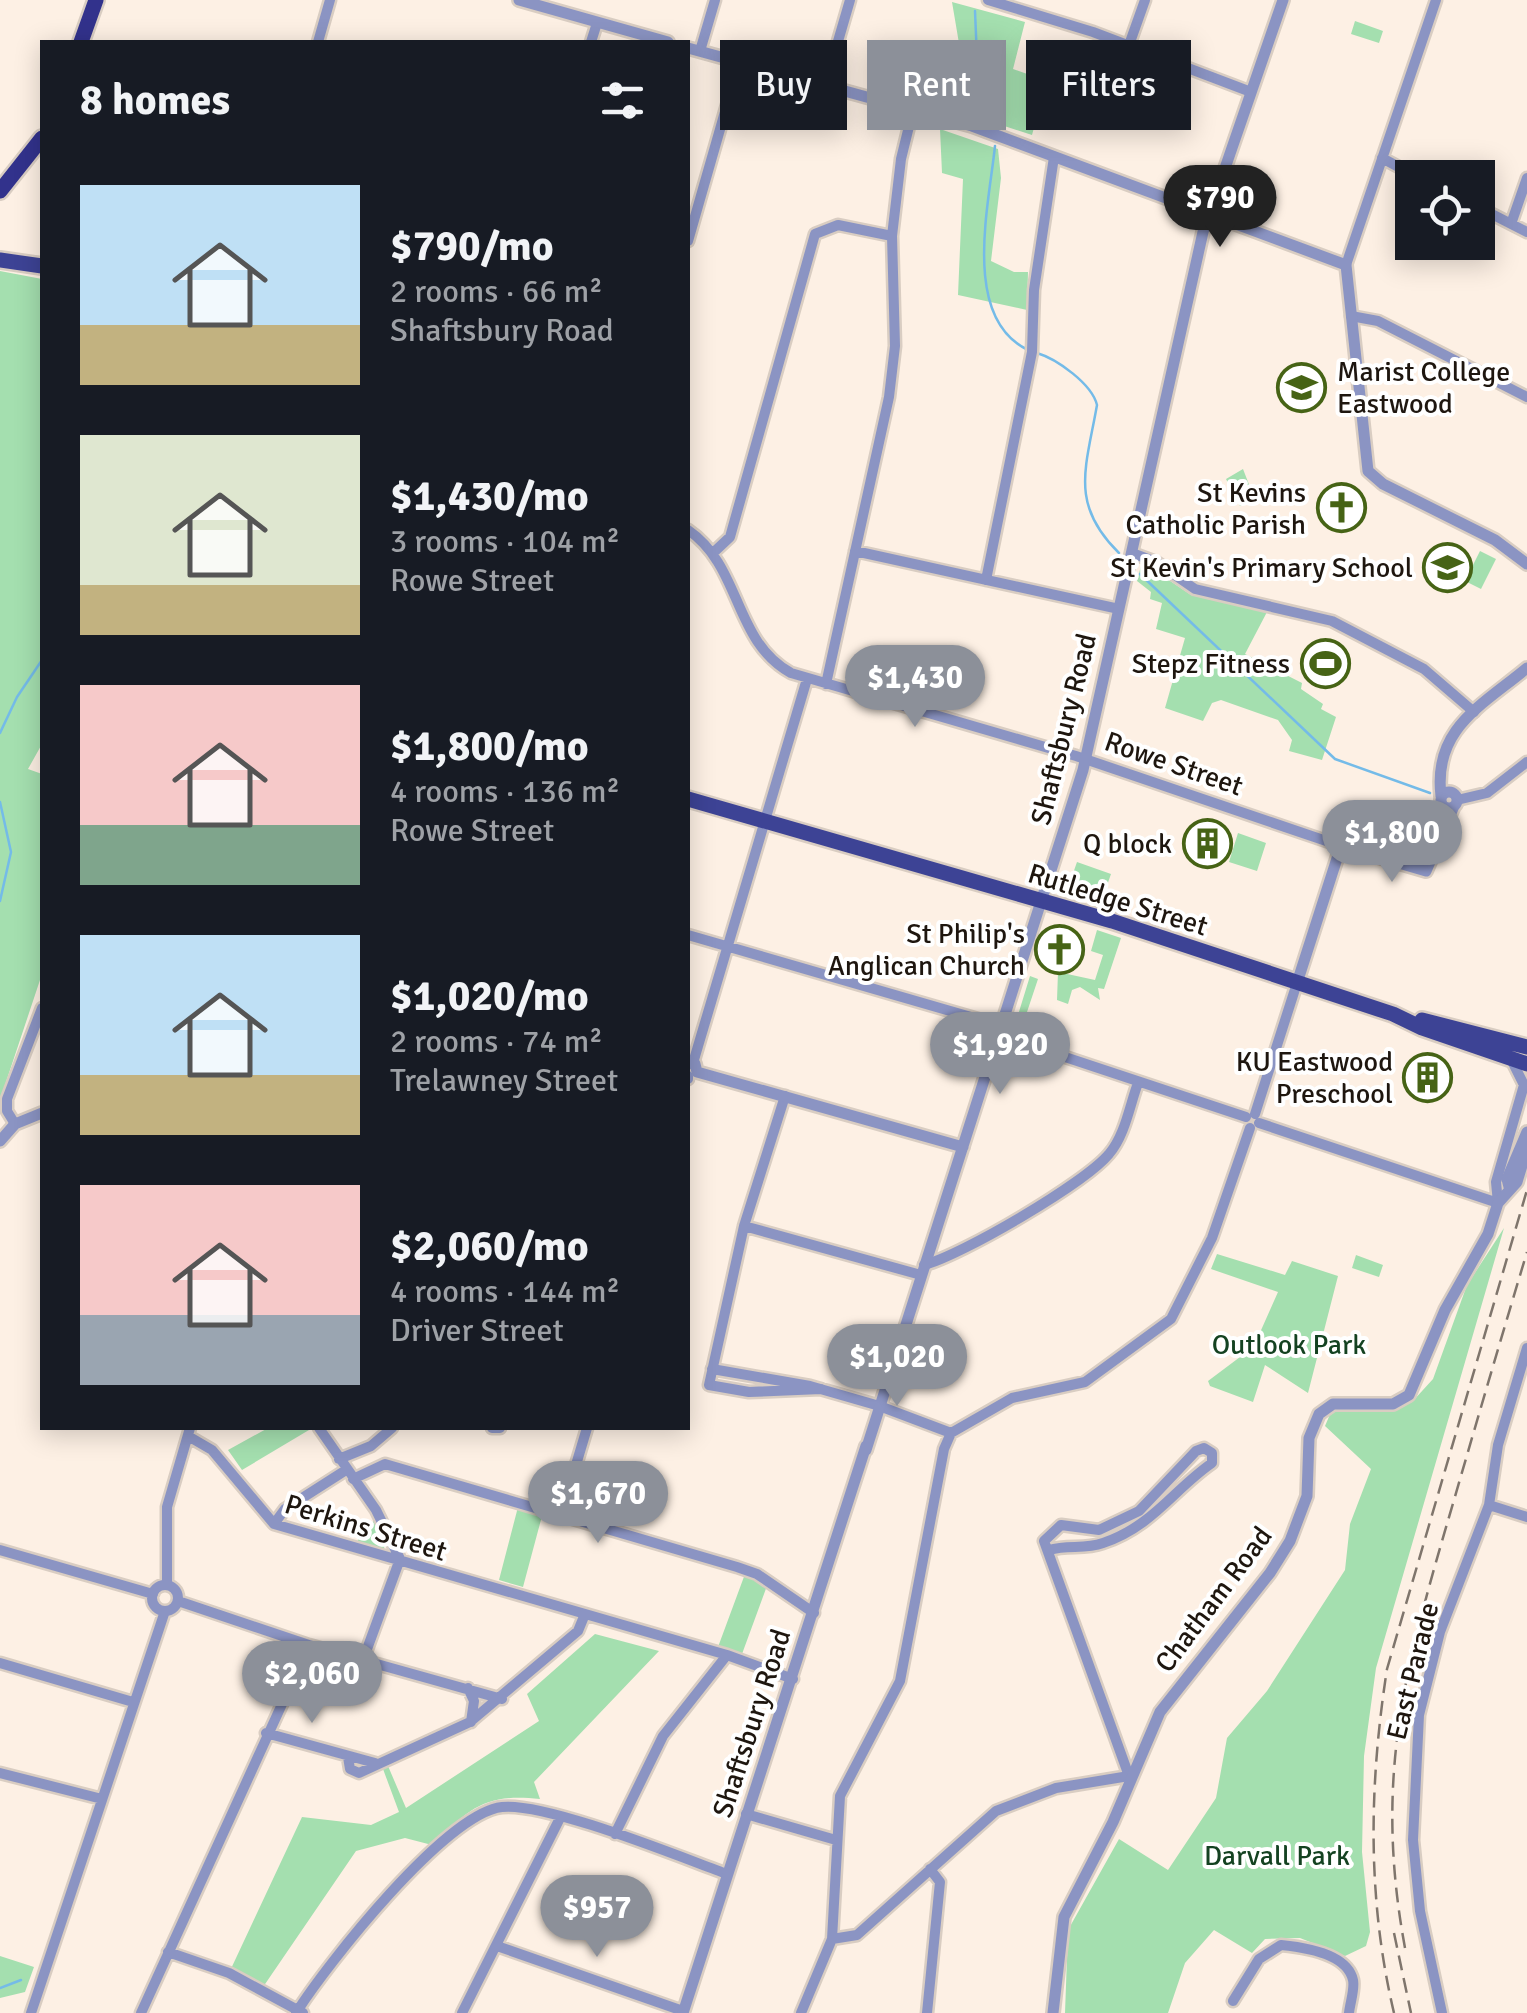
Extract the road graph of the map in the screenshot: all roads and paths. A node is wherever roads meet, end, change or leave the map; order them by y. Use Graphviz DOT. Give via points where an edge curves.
graph roads {
  1 [pos="96,0"];
  2 [pos="330,0"];
  3 [pos="519,0"];
  4 [pos="715,0"];
  5 [pos="850,0"];
  6 [pos="988,0"];
  7 [pos="1146,0"];
  8 [pos="1283,0"];
  9 [pos="1436,0"];
  10 [pos="597,23"];
  11 [pos="83,40"];
  12 [pos="319,40"];
  13 [pos="592,40"];
  14 [pos="661,40"];
  15 [pos="839,40"];
  16 [pos="1113,40"];
  17 [pos="1131,40"];
  18 [pos="694,50"];
  19 [pos="720,58"];
  20 [pos="1191,69"];
  21 [pos="1251,92"];
  22 [pos="720,129"];
  23 [pos="908,130"];
  24 [pos="983,130"];
  25 [pos="40,141"];
  26 [pos="1054,157"];
  27 [pos="1382,158"];
  28 [pos="1395,165"];
  29 [pos="1527,178"];
  30 [pos="0,191"];
  31 [pos="1495,216"];
  32 [pos="1208,217"];
  33 [pos="1511,224"];
  34 [pos="1527,232"];
  35 [pos="690,234"];
  36 [pos="892,236"];
  37 [pos="0,260"];
  38 [pos="1346,265"];
  39 [pos="40,266"];
  40 [pos="1350,316"];
  41 [pos="1527,397"];
  42 [pos="690,532"];
  43 [pos="855,551"];
  44 [pos="714,552"];
  45 [pos="1132,553"];
  46 [pos="1527,564"];
  47 [pos="986,580"];
  48 [pos="1119,609"];
  49 [pos="1527,668"];
  50 [pos="808,679"];
  51 [pos="826,684"];
  52 [pos="1474,712"];
  53 [pos="1086,760"];
  54 [pos="1527,762"];
  55 [pos="1450,800"];
  56 [pos="690,801"];
  57 [pos="763,821"];
  58 [pos="1341,846"];
  59 [pos="1042,900"];
  60 [pos="690,936"];
  61 [pos="726,948"];
  62 [pos="1297,983"];
  63 [pos="40,1013"];
  64 [pos="1393,1014"];
  65 [pos="1001,1030"];
  66 [pos="1527,1047"];
  67 [pos="1519,1061"];
  68 [pos="690,1072"];
  69 [pos="1138,1082"];
  70 [pos="786,1096"];
  71 [pos="40,1114"];
  72 [pos="1252,1121"];
  73 [pos="14,1124"];
  74 [pos="1527,1132"];
  75 [pos="0,1142"];
  76 [pos="963,1147"];
  77 [pos="1527,1149"];
  78 [pos="1509,1187"];
  79 [pos="1498,1202"];
  80 [pos="744,1226"];
  81 [pos="923,1270"];
  82 [pos="1527,1348"];
  83 [pos="1525,1364"];
  84 [pos="879,1406"];
  85 [pos="320,1430"];
  86 [pos="390,1430"];
  87 [pos="586,1430"];
  88 [pos="189,1432"];
  89 [pos="952,1433"];
  90 [pos="374,1443"];
  91 [pos="339,1458"];
  92 [pos="385,1464"];
  93 [pos="350,1474"];
  94 [pos="1489,1505"];
  95 [pos="561,1515"];
  96 [pos="1527,1518"];
  97 [pos="274,1524"];
  98 [pos="0,1550"];
  99 [pos="1049,1550"];
  100 [pos="399,1563"];
  101 [pos="166,1585"];
  102 [pos="153,1594"];
  103 [pos="178,1601"];
  104 [pos="164,1611"];
  105 [pos="814,1613"];
  106 [pos="585,1614"];
  107 [pos="309,1645"];
  108 [pos="728,1655"];
  109 [pos="363,1660"];
  110 [pos="0,1663"];
  111 [pos="793,1679"];
  112 [pos="468,1688"];
  113 [pos="502,1699"];
  114 [pos="133,1702"];
  115 [pos="470,1722"];
  116 [pos="266,1734"];
  117 [pos="0,1772"];
  118 [pos="1130,1776"];
  119 [pos="102,1799"];
  120 [pos="746,1814"];
  121 [pos="560,1818"];
  122 [pos="615,1834"];
  123 [pos="836,1840"];
  124 [pos="930,1868"];
  125 [pos="727,1874"];
  126 [pos="832,1939"];
  127 [pos="497,1946"];
  128 [pos="168,1952"];
  129 [pos="1233,2001"];
  130 [pos="299,2012"];
  131 [pos="683,2012"];
  132 [pos="31,2013"];
  133 [pos="141,2013"];
  134 [pos="462,2013"];
  135 [pos="802,2013"];
  136 [pos="927,2013"];
  137 [pos="1053,2013"];
  138 [pos="1349,2013"];
  139 [pos="1442,2013"];
  1 -- 11 [label="highway"];
  2 -- 12 [label="street"];
  3 -- 10 [label="street"];
  4 -- 18 [label="street"];
  5 -- 15 [label="street"];
  6 -- 16 [label="street"];
  7 -- 17 [label="street"];
  8 -- 21 [label="street, Shaftsbury Road"];
  9 -- 27 [label="street"];
  10 -- 13 [label="street"];
  10 -- 14 [label="street"];
  18 -- 19 [label="street"];
  20 -- 21 [label="street"];
  21 -- 32 [label="street, Shaftsbury Road"];
  22 -- 35 [label="street"];
  23 -- 36 [label="street"];
  24 -- 26 [label="street"];
  25 -- 30 [label="highway"];
  26 -- 32 [label="street"];
  26 -- 47 [label="street" via="1032,352"];
  27 -- 28 [label="street"];
  27 -- 38 [label="street"];
  29 -- 33 [label="street"];
  31 -- 33 [label="street"];
  32 -- 38 [label="street"];
  32 -- 45 [label="street, Shaftsbury Road"];
  33 -- 34 [label="street"];
  36 -- 43 [label="street" via="895,346"];
  36 -- 44 [label="street" via="838,225 815,234 730,536"];
  37 -- 39 [label="main road"];
  38 -- 40 [label="street"];
  40 -- 41 [label="street" via="1378,321"];
  40 -- 46 [label="street" via="1370,474"];
  42 -- 44 [label="street, Rowe Street"];
  43 -- 47 [label="street"];
  43 -- 51 [label="street"];
  44 -- 50 [label="street, Rowe Street" via="758,647"];
  45 -- 48 [label="street, Shaftsbury Road"];
  45 -- 52 [label="street" via="1196,589 1332,621 1424,669"];
  47 -- 48 [label="street"];
  48 -- 53 [label="street, Shaftsbury Road"];
  49 -- 52 [label="street"];
  50 -- 51 [label="street, Rowe Street"];
  50 -- 57 [label="street"];
  51 -- 53 [label="street, Rowe Street"];
  52 -- 55 [label="street" via="1452,732 1438,762"];
  53 -- 58 [label="street, Rowe Street"];
  53 -- 59 [label="street, Shaftsbury Road"];
  54 -- 55 [label="street" via="1486,793"];
  55 -- 58 [label="street, Rowe Street" via="1426,871"];
  56 -- 57 [label="main road, Rutledge Street"];
  57 -- 59 [label="main road, Rutledge Street"];
  57 -- 61 [label="street"];
  58 -- 62 [label="street"];
  59 -- 62 [label="main road, Rutledge Street"];
  59 -- 65 [label="street, Shaftsbury Road"];
  60 -- 61 [label="street"];
  61 -- 65 [label="street"];
  61 -- 68 [label="street"];
  62 -- 64 [label="main road, Rutledge Street"];
  62 -- 72 [label="street"];
  63 -- 73 [label="street" via="8,1099"];
  64 -- 66 [label="main road"];
  64 -- 67 [label="main road, Rutledge Street"];
  65 -- 69 [label="street"];
  65 -- 76 [label="street, Shaftsbury Road"];
  67 -- 79 [label="street, Chatham Road" via="1524,1086 1496,1182"];
  68 -- 70 [label="street"];
  69 -- 72 [label="street"];
  69 -- 81 [label="street" via="1107,1156 1002,1227"];
  70 -- 76 [label="street"];
  70 -- 80 [label="street"];
  71 -- 73 [label="street"];
  72 -- 79 [label="street"];
  72 -- 89 [label="street" via="1212,1238 1171,1319 1085,1382 1012,1398"];
  73 -- 75 [label="street"];
  74 -- 78 [label="street"];
  76 -- 81 [label="street, Shaftsbury Road"];
  77 -- 78 [label="street" via="1517,1182"];
  78 -- 79 [label="street"];
  79 -- 118 [label="street, Chatham Road" via="1409,1395 1393,1404 1332,1404 1319,1414 1308,1438 1308,1496 1290,1542 1160,1712"];
  80 -- 81 [label="street"];
  80 -- 84 [label="street" via="709,1385 822,1389"];
  81 -- 84 [label="street, Shaftsbury Road"];
  82 -- 83 [label="street, East Parade"];
  83 -- 94 [label="street, East Parade" via="1498,1445"];
  84 -- 89 [label="street"];
  84 -- 105 [label="street, Shaftsbury Road"];
  85 -- 91 [label="street"];
  86 -- 90 [label="street"];
  87 -- 95 [label="street"];
  88 -- 97 [label="street, Perkins Street"];
  88 -- 101 [label="street" via="167,1507"];
  89 -- 123 [label="street" via="900,1682 840,1796"];
  90 -- 91 [label="street"];
  90 -- 92 [label="street"];
  91 -- 93 [label="street"];
  92 -- 93 [label="street"];
  92 -- 95 [label="street"];
  93 -- 97 [label="street" via="285,1508"];
  93 -- 100 [label="street" via="392,1538"];
  94 -- 96 [label="street"];
  94 -- 139 [label="street, East Parade" via="1440,1632 1413,1771 1420,1911"];
  95 -- 105 [label="street" via="757,1574"];
  97 -- 100 [label="street, Perkins Street"];
  98 -- 102 [label="street"];
  99 -- 99 [label="street" via="1108,1542 1158,1515 1212,1462 1212,1454 1196,1450 1139,1511 1100,1530 1072,1525 1050,1532 1044,1541"];
  99 -- 118 [label="street"];
  100 -- 106 [label="street, Perkins Street"];
  100 -- 109 [label="street"];
  101 -- 102 [label="street"];
  101 -- 103 [label="street"];
  102 -- 104 [label="street" via="154,1606"];
  103 -- 104 [label="street"];
  103 -- 107 [label="street"];
  104 -- 114 [label="street"];
  105 -- 111 [label="street, Shaftsbury Road"];
  106 -- 108 [label="street, Perkins Street"];
  106 -- 113 [label="street" via="578,1631"];
  107 -- 109 [label="street"];
  107 -- 116 [label="street"];
  108 -- 111 [label="street, Perkins Street"];
  108 -- 122 [label="street" via="663,1736"];
  109 -- 112 [label="street"];
  110 -- 114 [label="street"];
  111 -- 120 [label="street, Shaftsbury Road"];
  112 -- 113 [label="street"];
  112 -- 115 [label="street" via="474,1700"];
  113 -- 115 [label="street"];
  114 -- 119 [label="street"];
  115 -- 116 [label="street" via="356,1773 348,1757"];
  116 -- 128 [label="street"];
  117 -- 119 [label="street"];
  118 -- 124 [label="street" via="1056,1788 996,1811"];
  118 -- 137 [label="street, Chatham Road" via="1061,1925"];
  119 -- 132 [label="street"];
  120 -- 123 [label="street"];
  120 -- 125 [label="street, Shaftsbury Road"];
  121 -- 122 [label="street"];
  121 -- 127 [label="street"];
  121 -- 130 [label="street" via="505,1806 462,1825 384,1901"];
  122 -- 125 [label="street"];
  123 -- 126 [label="street"];
  124 -- 126 [label="street" via="857,1935"];
  124 -- 136 [label="street" via="940,1882"];
  125 -- 131 [label="street, Shaftsbury Road"];
  126 -- 135 [label="street"];
  127 -- 131 [label="street"];
  127 -- 134 [label="street"];
  128 -- 130 [label="street" via="229,1973"];
  128 -- 133 [label="street"];
  129 -- 138 [label="street" via="1259,1959 1280,1945 1329,1956 1349,1972"];
}
